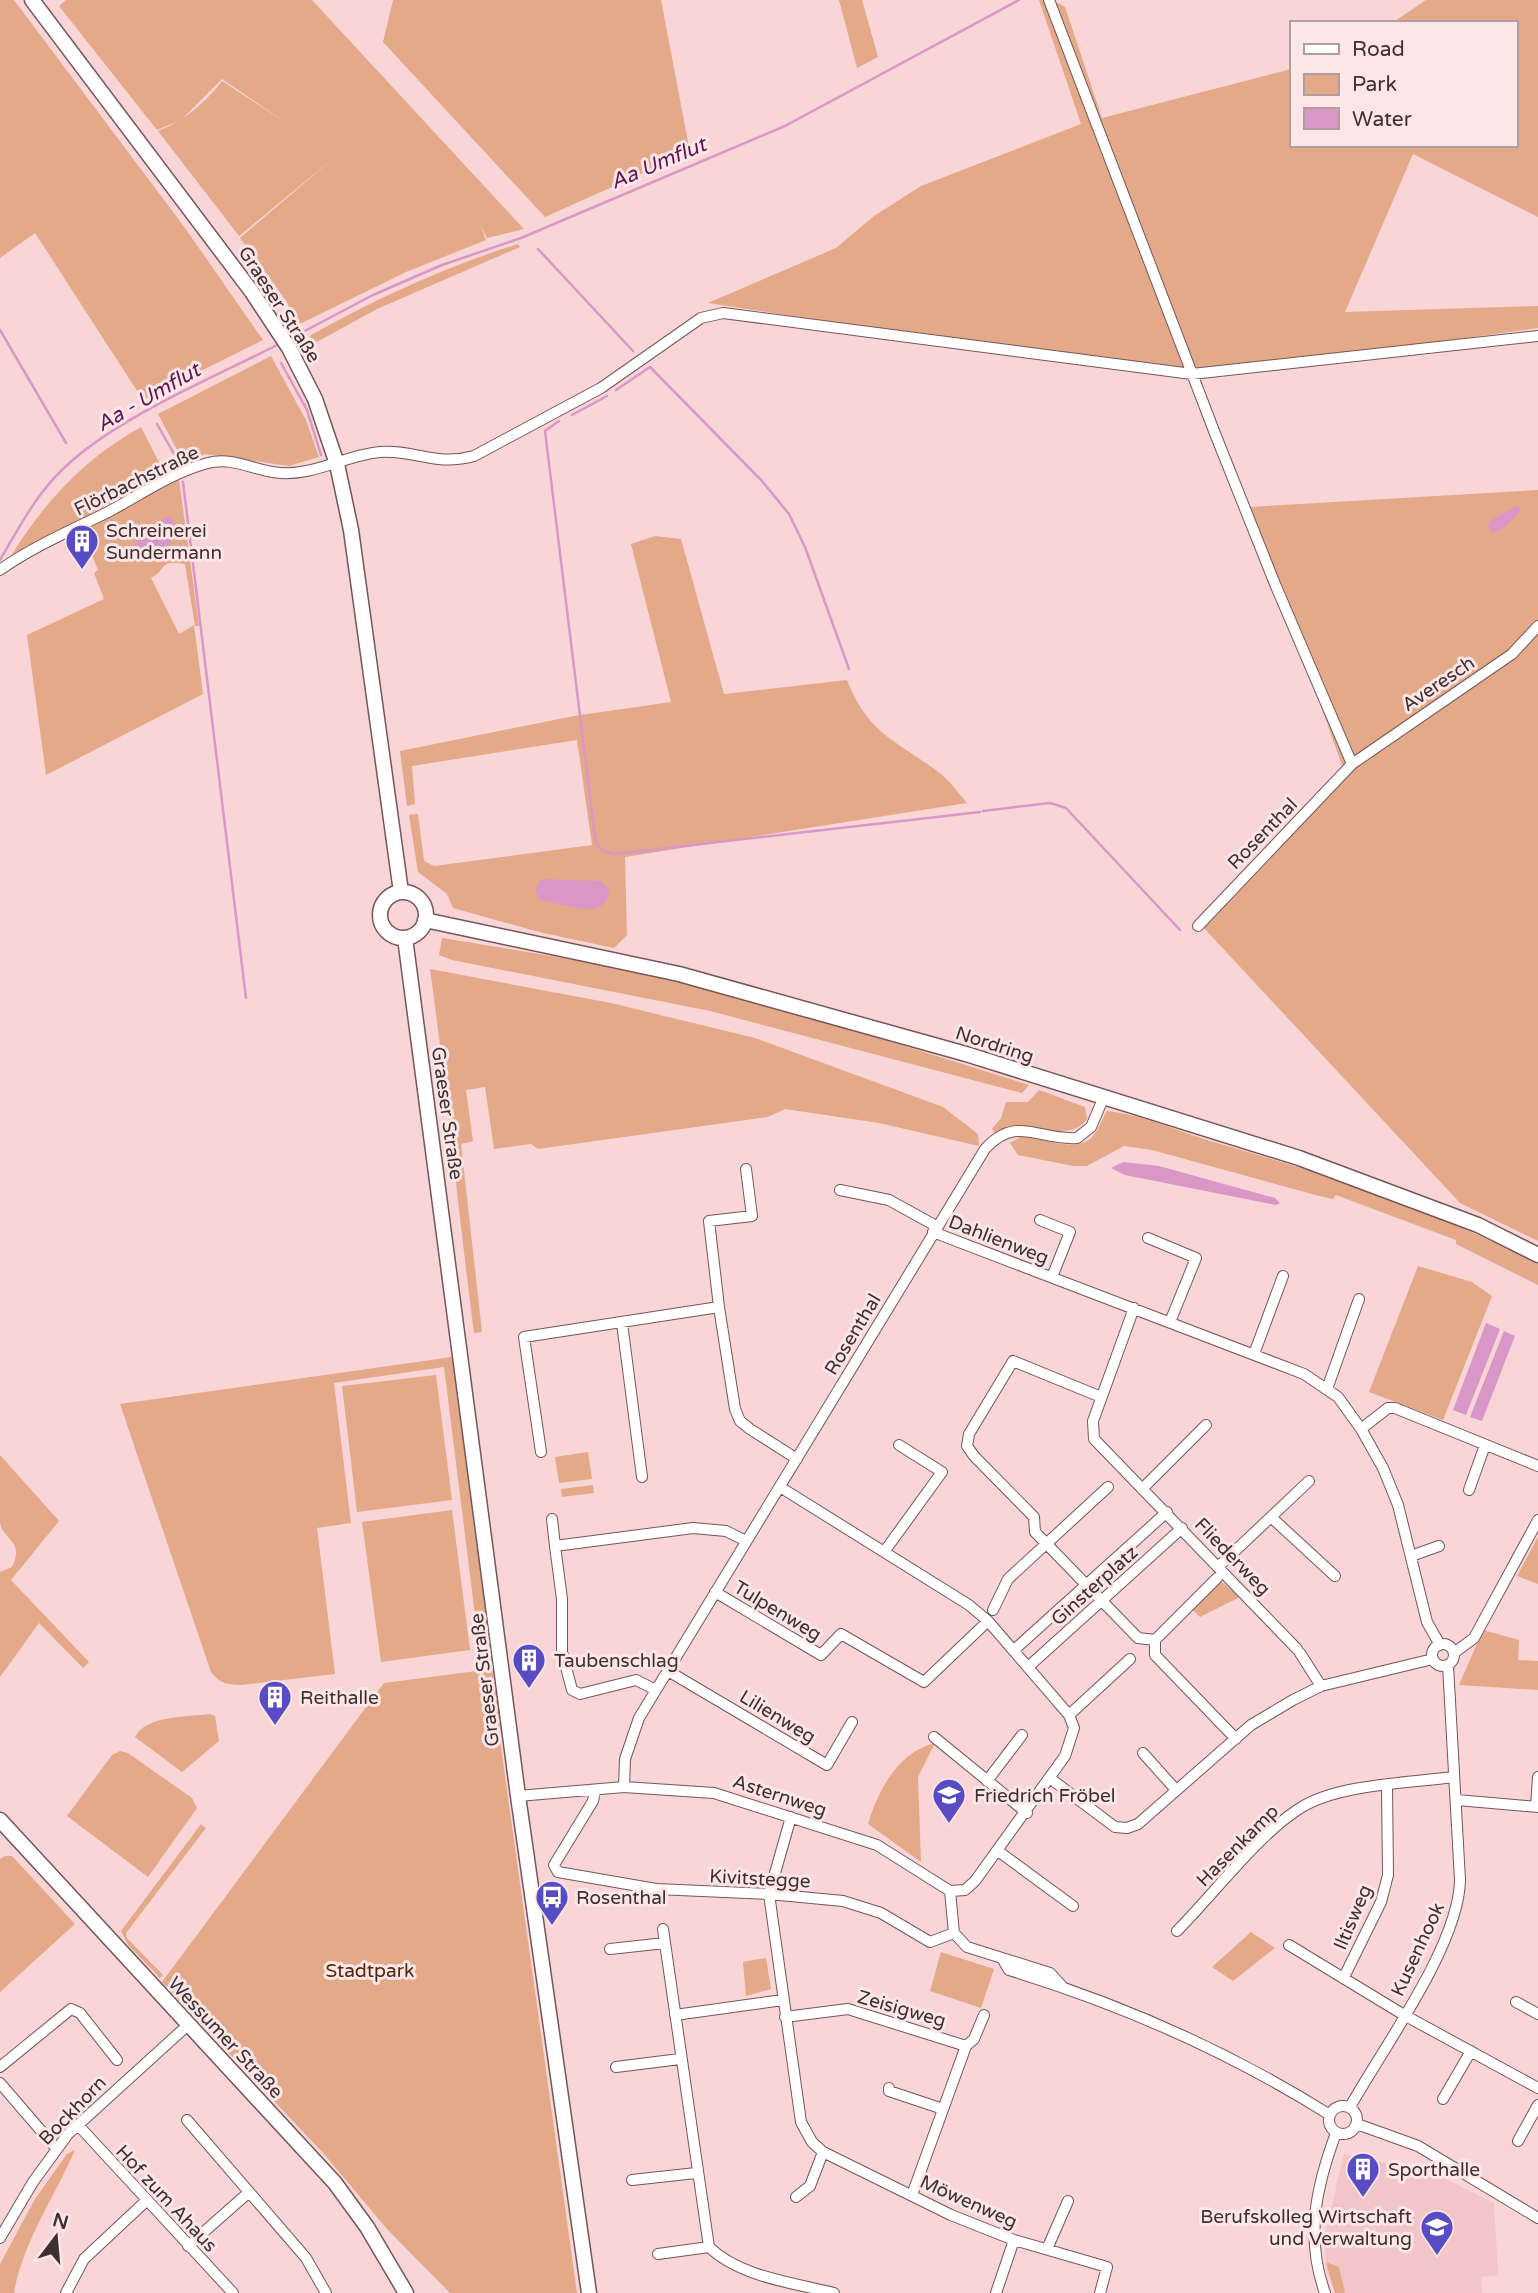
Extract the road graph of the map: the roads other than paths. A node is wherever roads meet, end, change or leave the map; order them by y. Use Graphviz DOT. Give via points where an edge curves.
graph roads {
  1 [pos="32,0"];
  2 [pos="1049,0"];
  3 [pos="1538,337"];
  4 [pos="1192,374"];
  5 [pos="337,464"];
  6 [pos="1,570"];
  7 [pos="1538,626"];
  8 [pos="1352,764"];
  9 [pos="401,892"];
  10 [pos="425,920"];
  11 [pos="1198,926"];
  12 [pos="405,938"];
  13 [pos="1103,1099"];
  14 [pos="746,1168"];
  15 [pos="840,1191"];
  16 [pos="1040,1220"];
  17 [pos="935,1229"];
  18 [pos="1148,1238"];
  19 [pos="1538,1255"];
  20 [pos="1283,1276"];
  21 [pos="1052,1277"];
  22 [pos="1359,1299"];
  23 [pos="719,1307"];
  24 [pos="1134,1308"];
  25 [pos="1170,1322"];
  26 [pos="622,1323"];
  27 [pos="1254,1354"];
  28 [pos="1327,1389"];
  29 [pos="1101,1397"];
  30 [pos="1206,1425"];
  31 [pos="1361,1429"];
  32 [pos="899,1445"];
  33 [pos="1485,1445"];
  34 [pos="541,1452"];
  35 [pos="797,1459"];
  36 [pos="1538,1466"];
  37 [pos="642,1477"];
  38 [pos="1309,1481"];
  39 [pos="780,1487"];
  40 [pos="1108,1487"];
  41 [pos="1143,1488"];
  42 [pos="1469,1490"];
  43 [pos="1167,1512"];
  44 [pos="1272,1518"];
  45 [pos="552,1519"];
  46 [pos="1538,1520"];
  47 [pos="1182,1528"];
  48 [pos="746,1541"];
  49 [pos="1048,1543"];
  50 [pos="555,1546"];
  51 [pos="1439,1546"];
  52 [pos="884,1552"];
  53 [pos="1411,1556"];
  54 [pos="1219,1566"];
  55 [pos="1335,1576"];
  56 [pos="1217,1578"];
  57 [pos="1087,1585"];
  58 [pos="715,1592"];
  59 [pos="1102,1600"];
  60 [pos="993,1610"];
  61 [pos="988,1621"];
  62 [pos="1155,1640"];
  63 [pos="1440,1645"];
  64 [pos="1013,1650"];
  65 [pos="1454,1653"];
  66 [pos="1130,1659"];
  67 [pos="1433,1659"];
  68 [pos="1448,1665"];
  69 [pos="1028,1667"];
  70 [pos="668,1671"];
  71 [pos="1321,1686"];
  72 [pos="656,1690"];
  73 [pos="1069,1715"];
  74 [pos="852,1722"];
  75 [pos="1022,1735"];
  76 [pos="934,1737"];
  77 [pos="1236,1739"];
  78 [pos="1143,1754"];
  79 [pos="1453,1777"];
  80 [pos="1538,1777"];
  81 [pos="1051,1779"];
  82 [pos="987,1781"];
  83 [pos="1387,1786"];
  84 [pos="624,1787"];
  85 [pos="595,1790"];
  86 [pos="1176,1790"];
  87 [pos="518,1796"];
  88 [pos="1457,1800"];
  89 [pos="1537,1807"];
  90 [pos="1027,1813"];
  91 [pos="791,1817"];
  92 [pos="0,1821"];
  93 [pos="998,1852"];
  94 [pos="950,1891"];
  95 [pos="769,1894"];
  96 [pos="1073,1906"];
  97 [pos="663,1929"];
  98 [pos="1177,1931"];
  99 [pos="954,1933"];
  100 [pos="666,1943"];
  101 [pos="1289,1945"];
  102 [pos="610,1949"];
  103 [pos="1344,1977"];
  104 [pos="783,2000"];
  105 [pos="1516,2002"];
  106 [pos="1538,2014"];
  107 [pos="675,2015"];
  108 [pos="984,2015"];
  109 [pos="1404,2015"];
  110 [pos="785,2017"];
  111 [pos="189,2024"];
  112 [pos="966,2046"];
  113 [pos="1471,2051"];
  114 [pos="680,2059"];
  115 [pos="117,2060"];
  116 [pos="0,2067"];
  117 [pos="616,2067"];
  118 [pos="0,2083"];
  119 [pos="889,2088"];
  120 [pos="1538,2088"];
  121 [pos="1443,2099"];
  122 [pos="1538,2105"];
  123 [pos="1350,2108"];
  124 [pos="943,2109"];
  125 [pos="1330,2115"];
  126 [pos="187,2120"];
  127 [pos="1357,2124"];
  128 [pos="78,2125"];
  129 [pos="1336,2133"];
  130 [pos="1518,2141"];
  131 [pos="56,2148"];
  132 [pos="823,2152"];
  133 [pos="696,2173"];
  134 [pos="632,2180"];
  135 [pos="248,2193"];
  136 [pos="912,2195"];
  137 [pos="796,2197"];
  138 [pos="1068,2201"];
  139 [pos="145,2202"];
  140 [pos="1538,2218"];
  141 [pos="0,2238"];
  142 [pos="1014,2240"];
  143 [pos="188,2246"];
  144 [pos="709,2247"];
  145 [pos="1047,2249"];
  146 [pos="658,2254"];
  147 [pos="66,2293"];
  148 [pos="233,2293"];
  149 [pos="326,2293"];
  150 [pos="406,2293"];
  151 [pos="589,2293"];
  152 [pos="834,2293"];
  153 [pos="996,2293"];
  154 [pos="1100,2293"];
  155 [pos="1325,2293"];
  1 -- 5 [label="main road, Graeser Straße" via="279,331 316,399"];
  2 -- 4 [label="street"];
  3 -- 4 [label="street, Flörbachstraße"];
  4 -- 5 [label="street, Flörbachstraße" via="723,313 701,318 601,388 474,456 436,461 385,452"];
  4 -- 8 [label="street"];
  5 -- 6 [label="street, Flörbachstraße" via="282,474 211,462"];
  5 -- 9 [label="main road, Graeser Straße" via="351,530"];
  7 -- 8 [label="street, Averesch" via="1512,654"];
  8 -- 11 [label="street, Rosenthal"];
  9 -- 10 [label="main road" via="420,900"];
  9 -- 12 [label="main road" via="383,903 380,917 391,934"];
  10 -- 12 [label="main road" via="418,932"];
  10 -- 13 [label="main road, Nordring" via="692,977 889,1031"];
  12 -- 87 [label="main road, Graeser Straße"];
  13 -- 17 [label="street, Rosenthal" via="1091,1127 1077,1138 1016,1130 993,1140"];
  13 -- 19 [label="main road, Nordring" via="1398,1193"];
  14 -- 23 [label="street" via="752,1216 709,1221"];
  15 -- 17 [label="street" via="888,1200"];
  16 -- 21 [label="street, Dahlienweg" via="1070,1232"];
  17 -- 21 [label="street, Dahlienweg"];
  17 -- 35 [label="street, Rosenthal"];
  18 -- 25 [label="street" via="1196,1258"];
  20 -- 27 [label="street"];
  21 -- 24 [label="street, Dahlienweg"];
  22 -- 28 [label="street"];
  23 -- 26 [label="street"];
  23 -- 35 [label="street" via="740,1421"];
  24 -- 25 [label="street, Dahlienweg"];
  24 -- 29 [label="street, Fliederweg"];
  25 -- 27 [label="street, Dahlienweg"];
  26 -- 34 [label="street" via="524,1338"];
  26 -- 37 [label="street"];
  27 -- 28 [label="street, Dahlienweg" via="1304,1374"];
  28 -- 31 [label="street, Dahlienweg"];
  29 -- 41 [label="street, Fliederweg" via="1093,1422 1094,1439"];
  29 -- 49 [label="street" via="1013,1361 969,1434 967,1446 974,1457 1034,1517 1035,1532"];
  30 -- 41 [label="street"];
  31 -- 33 [label="street" via="1388,1408 1395,1408"];
  31 -- 53 [label="street, Dahlienweg" via="1398,1505"];
  32 -- 52 [label="street" via="942,1472"];
  33 -- 36 [label="street"];
  33 -- 42 [label="street"];
  35 -- 39 [label="street, Rosenthal"];
  38 -- 44 [label="street"];
  39 -- 48 [label="street, Rosenthal"];
  39 -- 52 [label="street"];
  40 -- 49 [label="street"];
  41 -- 43 [label="street, Fliederweg"];
  43 -- 47 [label="street, Fliederweg"];
  43 -- 57 [label="street, Ginsterplatz"];
  44 -- 54 [label="street"];
  44 -- 55 [label="street"];
  45 -- 50 [label="street"];
  46 -- 65 [label="street, Kusenhook" via="1474,1638"];
  47 -- 54 [label="street, Fliederweg"];
  47 -- 59 [label="street, Ginsterplatz"];
  48 -- 50 [label="street" via="726,1531 703,1528"];
  48 -- 58 [label="street, Rosenthal"];
  49 -- 57 [label="street"];
  49 -- 60 [label="street" via="1008,1579"];
  50 -- 72 [label="street" via="562,1652 572,1690 580,1694 636,1680"];
  51 -- 53 [label="street"];
  52 -- 61 [label="street"];
  53 -- 63 [label="street, Dahlienweg" via="1427,1622"];
  54 -- 71 [label="street, Fliederweg" via="1299,1651"];
  56 -- 62 [label="street, Fliederweg"];
  57 -- 59 [label="street"];
  57 -- 64 [label="street, Ginsterplatz"];
  58 -- 61 [label="street, Tulpenweg" via="821,1655 841,1634 924,1682"];
  58 -- 70 [label="street, Rosenthal"];
  59 -- 62 [label="street" via="1138,1638"];
  59 -- 69 [label="street, Ginsterplatz"];
  61 -- 64 [label="street"];
  62 -- 77 [label="street" via="1155,1655"];
  63 -- 65 [label="street"];
  63 -- 67 [label="street"];
  64 -- 69 [label="street"];
  65 -- 68 [label="street, Kusenhook"];
  66 -- 73 [label="street"];
  67 -- 68 [label="street"];
  67 -- 71 [label="street"];
  68 -- 79 [label="street, Kusenhook"];
  69 -- 73 [label="street"];
  70 -- 72 [label="street, Rosenthal"];
  70 -- 74 [label="street, Lilienweg" via="827,1765"];
  71 -- 77 [label="street" via="1251,1725"];
  72 -- 84 [label="street, Rosenthal" via="628,1746"];
  73 -- 81 [label="street" via="1072,1743"];
  75 -- 82 [label="street"];
  76 -- 82 [label="street"];
  77 -- 86 [label="street"];
  78 -- 86 [label="street"];
  79 -- 83 [label="street, Hasenkamp"];
  79 -- 88 [label="street, Kusenhook"];
  80 -- 89 [label="street"];
  81 -- 86 [label="street" via="1115,1828 1138,1824"];
  81 -- 90 [label="street"];
  82 -- 90 [label="street"];
  83 -- 98 [label="street, Hasenkamp" via="1338,1794 1303,1806"];
  83 -- 103 [label="street, Iltisweg" via="1388,1875 1381,1902"];
  84 -- 85 [label="street, Asternweg"];
  84 -- 91 [label="street, Asternweg" via="715,1793"];
  85 -- 87 [label="street, Asternweg"];
  85 -- 95 [label="street, Kivitstegge" via="554,1869 656,1889"];
  87 -- 151 [label="main road, Graeser Straße"];
  88 -- 89 [label="street"];
  88 -- 109 [label="street, Kusenhook" via="1460,1893 1456,1913"];
  90 -- 93 [label="street"];
  91 -- 94 [label="street, Asternweg" via="877,1845"];
  91 -- 95 [label="street, Möwenweg"];
  92 -- 111 [label="main road, Wessumer Straße"];
  93 -- 94 [label="street" via="965,1890"];
  93 -- 96 [label="street"];
  94 -- 99 [label="street"];
  95 -- 99 [label="street, Kivitstegge" via="869,1908 930,1942"];
  95 -- 104 [label="street, Möwenweg"];
  97 -- 100 [label="street"];
  99 -- 125 [label="street" via="967,1947 1003,1960 1009,1970 1180,2031"];
  100 -- 102 [label="street"];
  100 -- 107 [label="street"];
  101 -- 103 [label="street"];
  103 -- 109 [label="street"];
  104 -- 107 [label="street"];
  104 -- 110 [label="street, Möwenweg"];
  105 -- 106 [label="street"];
  107 -- 114 [label="street"];
  108 -- 112 [label="street, Zeisigweg"];
  109 -- 113 [label="street"];
  109 -- 123 [label="street, Kusenhook"];
  110 -- 112 [label="street, Zeisigweg" via="848,2010"];
  110 -- 132 [label="street, Möwenweg" via="801,2122"];
  111 -- 128 [label="street, Bockhorn"];
  111 -- 150 [label="main road, Wessumer Straße" via="335,2183"];
  112 -- 124 [label="street, Zeisigweg"];
  113 -- 120 [label="street"];
  113 -- 121 [label="street"];
  114 -- 117 [label="street"];
  114 -- 133 [label="street"];
  115 -- 116 [label="street" via="80,2013 71,2009"];
  118 -- 131 [label="street"];
  119 -- 124 [label="street"];
  122 -- 130 [label="street"];
  123 -- 125 [label="street" via="1337,2107"];
  123 -- 127 [label="street"];
  124 -- 136 [label="street, Zeisigweg"];
  125 -- 129 [label="street"];
  126 -- 135 [label="street"];
  127 -- 129 [label="street" via="1347,2134"];
  127 -- 140 [label="street" via="1418,2146"];
  128 -- 131 [label="street, Bockhorn"];
  128 -- 139 [label="street, Hof zum Ahaus"];
  129 -- 155 [label="street" via="1320,2182 1313,2224"];
  131 -- 141 [label="street, Bockhorn"];
  132 -- 136 [label="street, Möwenweg"];
  132 -- 137 [label="street" via="810,2186"];
  133 -- 134 [label="street"];
  133 -- 144 [label="street"];
  135 -- 143 [label="street"];
  135 -- 149 [label="street" via="306,2258"];
  136 -- 142 [label="street, Möwenweg"];
  138 -- 145 [label="street"];
  139 -- 143 [label="street, Hof zum Ahaus"];
  139 -- 147 [label="street" via="84,2259"];
  142 -- 145 [label="street, Möwenweg"];
  142 -- 153 [label="street"];
  143 -- 148 [label="street, Hof zum Ahaus"];
  144 -- 146 [label="street"];
  144 -- 152 [label="street" via="723,2260"];
  145 -- 154 [label="street, Möwenweg" via="1107,2267"];
}
